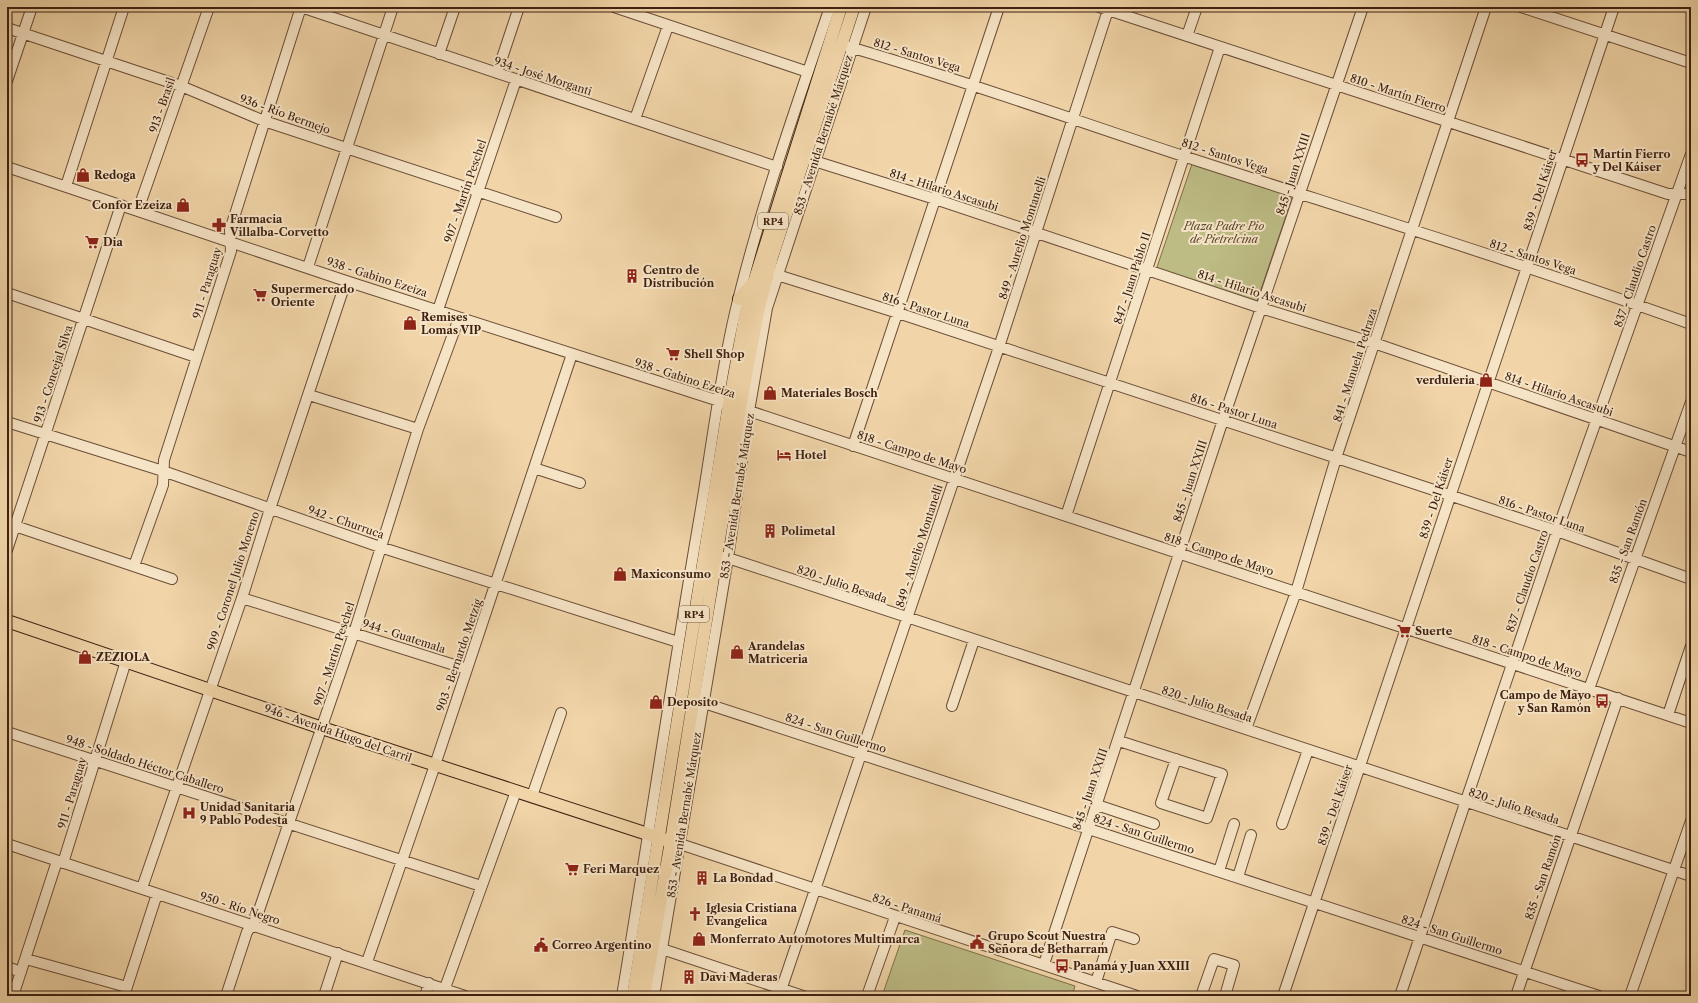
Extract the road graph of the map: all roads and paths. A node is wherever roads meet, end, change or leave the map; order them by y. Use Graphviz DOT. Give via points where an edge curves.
graph roads {
  1 [pos="32,7"];
  2 [pos="124,7"];
  3 [pos="208,7"];
  4 [pos="301,7"];
  5 [pos="394,7"];
  6 [pos="455,7"];
  7 [pos="519,7"];
  8 [pos="614,7"];
  9 [pos="830,7"];
  10 [pos="841,7"];
  11 [pos="854,7"];
  12 [pos="866,7"];
  13 [pos="999,7"];
  14 [pos="1197,7"];
  15 [pos="1363,7"];
  16 [pos="1486,7"];
  17 [pos="1521,7"];
  18 [pos="1614,7"];
  19 [pos="1103,9"];
  20 [pos="668,26"];
  21 [pos="7,28"];
  22 [pos="23,33"];
  23 [pos="1604,34"];
  24 [pos="385,35"];
  25 [pos="1188,36"];
  26 [pos="824,40"];
  27 [pos="847,46"];
  28 [pos="1220,47"];
  29 [pos="439,54"];
  30 [pos="106,61"];
  31 [pos="1691,63"];
  32 [pos="808,72"];
  33 [pos="497,73"];
  34 [pos="516,80"];
  35 [pos="7,81"];
  36 [pos="973,85"];
  37 [pos="1335,85"];
  38 [pos="181,86"];
  39 [pos="1073,117"];
  40 [pos="635,119"];
  41 [pos="264,121"];
  42 [pos="1448,122"];
  43 [pos="347,149"];
  44 [pos="1691,154"];
  45 [pos="1185,156"];
  46 [pos="809,159"];
  47 [pos="1562,160"];
  48 [pos="777,167"];
  49 [pos="8,169"];
  50 [pos="66,186"];
  51 [pos="477,191"];
  52 [pos="1299,192"];
  53 [pos="1691,194"];
  54 [pos="1676,195"];
  55 [pos="935,199"];
  56 [pos="121,205"];
  57 [pos="138,210"];
  58 [pos="556,217"];
  59 [pos="1413,230"];
  60 [pos="1036,233"];
  61 [pos="230,241"];
  62 [pos="308,267"];
  63 [pos="1527,267"];
  64 [pos="1148,269"];
  65 [pos="772,273"];
  66 [pos="346,281"];
  67 [pos="754,282"];
  68 [pos="7,294"];
  69 [pos="739,299"];
  70 [pos="1638,305"];
  71 [pos="1261,308"];
  72 [pos="438,310"];
  73 [pos="898,313"];
  74 [pos="459,318"];
  75 [pos="84,319"];
  76 [pos="1691,324"];
  77 [pos="1374,343"];
  78 [pos="999,347"];
  79 [pos="572,354"];
  80 [pos="196,356"];
  81 [pos="1488,382"];
  82 [pos="1110,384"];
  83 [pos="309,395"];
  84 [pos="1691,402"];
  85 [pos="734,406"];
  86 [pos="1597,419"];
  87 [pos="1223,420"];
  88 [pos="7,422"];
  89 [pos="418,429"];
  90 [pos="46,435"];
  91 [pos="853,446"];
  92 [pos="1675,446"];
  93 [pos="1691,452"];
  94 [pos="1336,458"];
  95 [pos="534,468"];
  96 [pos="163,471"];
  97 [pos="954,479"];
  98 [pos="580,483"];
  99 [pos="1449,495"];
  100 [pos="270,509"];
  101 [pos="1066,516"];
  102 [pos="15,526"];
  103 [pos="1557,531"];
  104 [pos="380,547"];
  105 [pos="7,550"];
  106 [pos="1179,553"];
  107 [pos="715,556"];
  108 [pos="728,558"];
  109 [pos="1634,560"];
  110 [pos="134,566"];
  111 [pos="172,579"];
  112 [pos="1691,579"];
  113 [pos="496,583"];
  114 [pos="1296,592"];
  115 [pos="242,598"];
  116 [pos="908,619"];
  117 [pos="7,622"];
  118 [pos="1407,629"];
  119 [pos="354,633"];
  120 [pos="974,640"];
  121 [pos="678,642"];
  122 [pos="1691,646"];
  123 [pos="126,661"];
  124 [pos="1512,663"];
  125 [pos="467,670"];
  126 [pos="210,689"];
  127 [pos="1589,689"];
  128 [pos="1134,692"];
  129 [pos="681,698"];
  130 [pos="1618,698"];
  131 [pos="698,701"];
  132 [pos="952,706"];
  133 [pos="561,713"];
  134 [pos="1668,715"];
  135 [pos="1691,723"];
  136 [pos="322,728"];
  137 [pos="1246,729"];
  138 [pos="7,732"];
  139 [pos="1119,741"];
  140 [pos="1308,750"];
  141 [pos="863,754"];
  142 [pos="1176,759"];
  143 [pos="95,760"];
  144 [pos="435,765"];
  145 [pos="1360,767"];
  146 [pos="177,787"];
  147 [pos="516,791"];
  148 [pos="532,796"];
  149 [pos="1466,803"];
  150 [pos="1097,806"];
  151 [pos="1691,821"];
  152 [pos="289,824"];
  153 [pos="1154,824"];
  154 [pos="1234,824"];
  155 [pos="1282,824"];
  156 [pos="1089,829"];
  157 [pos="1251,835"];
  158 [pos="654,836"];
  159 [pos="1569,837"];
  160 [pos="675,842"];
  161 [pos="7,844"];
  162 [pos="401,860"];
  163 [pos="60,862"];
  164 [pos="1674,870"];
  165 [pos="1219,871"];
  166 [pos="1691,876"];
  167 [pos="1238,877"];
  168 [pos="481,886"];
  169 [pos="142,888"];
  170 [pos="816,890"];
  171 [pos="157,894"];
  172 [pos="1314,904"];
  173 [pos="895,917"];
  174 [pos="252,925"];
  175 [pos="1419,937"];
  176 [pos="1134,939"];
  177 [pos="662,949"];
  178 [pos="338,953"];
  179 [pos="26,958"];
  180 [pos="367,962"];
  181 [pos="1044,964"];
  182 [pos="7,968"];
  183 [pos="1524,971"];
  184 [pos="21,972"];
  185 [pos="1096,982"];
  186 [pos="429,983"];
  187 [pos="445,988"];
  188 [pos="126,992"];
  189 [pos="781,992"];
  190 [pos="1122,994"];
  191 [pos="14,996"];
  192 [pos="226,996"];
  193 [pos="324,996"];
  194 [pos="425,996"];
  195 [pos="465,996"];
  196 [pos="622,996"];
  197 [pos="633,996"];
  198 [pos="644,996"];
  199 [pos="654,996"];
  200 [pos="803,996"];
  201 [pos="867,996"];
  202 [pos="1137,996"];
  203 [pos="1201,996"];
  204 [pos="1225,996"];
  205 [pos="1283,996"];
  206 [pos="1400,996"];
  207 [pos="1516,996"];
  208 [pos="1599,996"];
  209 [pos="1630,996"];
  1 -- 22 [label="street"];
  2 -- 30 [label="street"];
  3 -- 38 [label="street, 913 - Brasil"];
  4 -- 24 [label="street, 934 - José Morganti"];
  4 -- 41 [label="street, 911 - Paraguay"];
  5 -- 24 [label="street"];
  6 -- 29 [label="street"];
  7 -- 33 [label="street"];
  8 -- 20 [label="street"];
  9 -- 26 [label="street, 853 - Avenida Bernabé Márquez"];
  10 -- 26 [label="main road, 853 - Avenida Bernabé Márquez / RP4"];
  11 -- 27 [label="main road, 853 - Avenida Bernabé Márquez / RP4"];
  12 -- 27 [label="street, 853 - Avenida Bernabé Márquez"];
  13 -- 36 [label="street"];
  14 -- 25 [label="street"];
  15 -- 37 [label="street, 845 - Juan XXIII"];
  16 -- 42 [label="street, 841 - Manuela Pedraza"];
  17 -- 23 [label="street"];
  18 -- 23 [label="street, 839 - Del Káiser"];
  19 -- 25 [label="street, 810 - Martín Fierro"];
  19 -- 39 [label="street, 849 - Aurelio Montanelli"];
  20 -- 32 [label="street"];
  20 -- 40 [label="street"];
  21 -- 22 [label="street, 936 - Río Bermejo"];
  22 -- 30 [label="street, 936 - Río Bermejo"];
  22 -- 35 [label="street"];
  23 -- 31 [label="street"];
  23 -- 47 [label="street, 839 - Del Káiser"];
  24 -- 29 [label="street, 934 - José Morganti"];
  24 -- 43 [label="street"];
  25 -- 28 [label="street, 810 - Martín Fierro"];
  26 -- 27 [label="street, 812 - Santos Vega"];
  26 -- 32 [label="street, 853 - Avenida Bernabé Márquez"];
  26 -- 67 [label="main road, 853 - Avenida Bernabé Márquez / RP4"];
  27 -- 36 [label="street, 812 - Santos Vega"];
  27 -- 46 [label="main road, 853 - Avenida Bernabé Márquez / RP4"];
  28 -- 37 [label="street, 810 - Martín Fierro"];
  28 -- 45 [label="street, 847 - Juan Pablo II"];
  29 -- 33 [label="street, 934 - José Morganti"];
  30 -- 38 [label="street, 936 - Río Bermejo"];
  30 -- 50 [label="street"];
  32 -- 48 [label="street, 853 - Avenida Bernabé Márquez"];
  33 -- 34 [label="street, 934 - José Morganti"];
  34 -- 40 [label="street, 934 - José Morganti"];
  34 -- 51 [label="street, 907 - Martín Peschel"];
  36 -- 39 [label="street, 812 - Santos Vega"];
  36 -- 55 [label="street"];
  37 -- 42 [label="street, 810 - Martín Fierro"];
  37 -- 52 [label="street, 845 - Juan XXIII"];
  38 -- 41 [label="street, 936 - Río Bermejo"];
  38 -- 57 [label="street, 913 - Brasil"];
  39 -- 45 [label="street, 812 - Santos Vega"];
  39 -- 60 [label="street, 849 - Aurelio Montanelli"];
  40 -- 48 [label="street, 934 - José Morganti"];
  41 -- 43 [label="street, 936 - Río Bermejo"];
  41 -- 61 [label="street, 911 - Paraguay" via="230,230"];
  42 -- 47 [label="street, 810 - Martín Fierro"];
  42 -- 59 [label="street, 841 - Manuela Pedraza"];
  43 -- 51 [label="street, 936 - Río Bermejo"];
  43 -- 62 [label="street"];
  44 -- 54 [label="street, 837 - Claudio Castro"];
  45 -- 52 [label="street, 812 - Santos Vega"];
  45 -- 64 [label="street, 847 - Juan Pablo II"];
  46 -- 55 [label="street, 814 - Hilario Ascasubi"];
  46 -- 65 [label="main road, 853 - Avenida Bernabé Márquez / RP4"];
  47 -- 54 [label="street, 810 - Martín Fierro"];
  47 -- 63 [label="street, 839 - Del Káiser"];
  48 -- 69 [label="street, 853 - Avenida Bernabé Márquez"];
  49 -- 50 [label="street, 938 - Gabino Ezeiza"];
  50 -- 56 [label="street, 938 - Gabino Ezeiza"];
  51 -- 58 [label="street, 936 - Río Bermejo"];
  51 -- 72 [label="street, 907 - Martín Peschel"];
  52 -- 59 [label="street, 812 - Santos Vega"];
  52 -- 71 [label="street, 845 - Juan XXIII"];
  53 -- 54 [label="street, 810 - Martín Fierro"];
  54 -- 70 [label="street, 837 - Claudio Castro"];
  55 -- 60 [label="street, 814 - Hilario Ascasubi"];
  55 -- 73 [label="street"];
  56 -- 57 [label="street, 938 - Gabino Ezeiza"];
  56 -- 75 [label="street, 913 - Concejal Silva"];
  57 -- 61 [label="street, 938 - Gabino Ezeiza"];
  59 -- 63 [label="street, 812 - Santos Vega"];
  59 -- 77 [label="street, 841 - Manuela Pedraza"];
  60 -- 64 [label="street, 814 - Hilario Ascasubi"];
  60 -- 78 [label="street, 849 - Aurelio Montanelli"];
  61 -- 62 [label="street, 938 - Gabino Ezeiza"];
  61 -- 80 [label="street, 911 - Paraguay" via="231,252"];
  62 -- 66 [label="street, 938 - Gabino Ezeiza"];
  63 -- 70 [label="street, 812 - Santos Vega"];
  63 -- 81 [label="street, 839 - Del Káiser"];
  64 -- 71 [label="street, 814 - Hilario Ascasubi"];
  64 -- 82 [label="street, 847 - Juan Pablo II"];
  65 -- 73 [label="street, 816 - Pastor Luna"];
  65 -- 85 [label="main road, 853 - Avenida Bernabé Márquez / RP4" via="758,311"];
  66 -- 72 [label="street, 938 - Gabino Ezeiza"];
  66 -- 83 [label="street, 909 - Coronel Julio Moreno"];
  67 -- 69 [label="main road"];
  67 -- 85 [label="main road, 853 - Avenida Bernabé Márquez / RP4" via="746,311"];
  68 -- 75 [label="street"];
  69 -- 85 [label="street, 853 - Avenida Bernabé Márquez"];
  70 -- 76 [label="street, 812 - Santos Vega"];
  70 -- 86 [label="street, 837 - Claudio Castro"];
  71 -- 77 [label="street, 814 - Hilario Ascasubi"];
  71 -- 87 [label="street, 845 - Juan XXIII"];
  72 -- 74 [label="street, 938 - Gabino Ezeiza"];
  73 -- 78 [label="street, 816 - Pastor Luna"];
  73 -- 91 [label="street"];
  74 -- 79 [label="street, 938 - Gabino Ezeiza"];
  74 -- 89 [label="street, 907 - Martín Peschel"];
  75 -- 80 [label="street"];
  75 -- 90 [label="street, 913 - Concejal Silva"];
  77 -- 81 [label="street, 814 - Hilario Ascasubi"];
  77 -- 94 [label="street, 841 - Manuela Pedraza"];
  78 -- 82 [label="street, 816 - Pastor Luna"];
  78 -- 97 [label="street, 849 - Aurelio Montanelli"];
  79 -- 85 [label="street, 938 - Gabino Ezeiza"];
  79 -- 95 [label="street, 903 - Bernardo Metzig"];
  80 -- 96 [label="street, 911 - Paraguay" via="164,460"];
  81 -- 86 [label="street, 814 - Hilario Ascasubi"];
  81 -- 99 [label="street, 839 - Del Káiser"];
  82 -- 87 [label="street, 816 - Pastor Luna"];
  82 -- 101 [label="street, 847 - Juan Pablo II"];
  83 -- 89 [label="street"];
  83 -- 100 [label="street, 909 - Coronel Julio Moreno"];
  84 -- 92 [label="street, 835 - San Ramón"];
  85 -- 91 [label="street, 818 - Campo de Mayo"];
  85 -- 107 [label="main road, 853 - Avenida Bernabé Márquez / RP4"];
  85 -- 108 [label="street, 853 - Avenida Bernabé Márquez"];
  85 -- 121 [label="street, 853 - Avenida Bernabé Márquez"];
  85 -- 129 [label="main road, 853 - Avenida Bernabé Márquez / RP4"];
  86 -- 92 [label="street, 814 - Hilario Ascasubi"];
  86 -- 103 [label="street, 837 - Claudio Castro"];
  87 -- 94 [label="street, 816 - Pastor Luna"];
  87 -- 106 [label="street, 845 - Juan XXIII"];
  88 -- 90 [label="street, 942 - Churruca"];
  89 -- 104 [label="street, 907 - Martín Peschel"];
  90 -- 96 [label="street, 942 - Churruca"];
  90 -- 102 [label="street, 913 - Concejal Silva"];
  91 -- 97 [label="street, 818 - Campo de Mayo"];
  92 -- 93 [label="street, 814 - Hilario Ascasubi"];
  92 -- 109 [label="street, 835 - San Ramón"];
  94 -- 99 [label="street, 816 - Pastor Luna"];
  94 -- 114 [label="street, 841 - Manuela Pedraza"];
  95 -- 98 [label="street"];
  95 -- 113 [label="street, 903 - Bernardo Metzig"];
  96 -- 100 [label="street, 942 - Churruca"];
  96 -- 110 [label="street, 911 - Paraguay" via="163,485"];
  97 -- 101 [label="street, 818 - Campo de Mayo"];
  97 -- 116 [label="street, 849 - Aurelio Montanelli"];
  99 -- 103 [label="street, 816 - Pastor Luna"];
  99 -- 118 [label="street, 839 - Del Káiser"];
  100 -- 104 [label="street, 942 - Churruca"];
  100 -- 115 [label="street, 909 - Coronel Julio Moreno"];
  101 -- 106 [label="street, 818 - Campo de Mayo"];
  102 -- 105 [label="street, 913 - Concejal Silva"];
  102 -- 110 [label="street"];
  103 -- 109 [label="street, 816 - Pastor Luna"];
  103 -- 124 [label="street, 837 - Claudio Castro"];
  104 -- 113 [label="street, 942 - Churruca"];
  104 -- 119 [label="street, 907 - Martín Peschel"];
  106 -- 114 [label="street, 818 - Campo de Mayo"];
  106 -- 128 [label="street, 845 - Juan XXIII"];
  107 -- 108 [label="street, 820 - Julio Besada"];
  107 -- 131 [label="main road, 853 - Avenida Bernabé Márquez / RP4"];
  108 -- 116 [label="street, 820 - Julio Besada"];
  108 -- 131 [label="street, 853 - Avenida Bernabé Márquez"];
  109 -- 112 [label="street, 816 - Pastor Luna"];
  109 -- 127 [label="street, 835 - San Ramón"];
  110 -- 111 [label="street"];
  113 -- 121 [label="street, 942 - Churruca"];
  113 -- 125 [label="street, 903 - Bernardo Metzig"];
  114 -- 118 [label="street, 818 - Campo de Mayo"];
  114 -- 137 [label="street, 841 - Manuela Pedraza"];
  115 -- 119 [label="street, 944 - Guatemala"];
  115 -- 126 [label="street, 909 - Coronel Julio Moreno"];
  116 -- 120 [label="street, 820 - Julio Besada"];
  116 -- 141 [label="street, 849 - Aurelio Montanelli"];
  117 -- 123 [label="main road, 946 - Avenida Hugo del Carril"];
  118 -- 124 [label="street, 818 - Campo de Mayo"];
  118 -- 145 [label="street, 839 - Del Káiser"];
  119 -- 125 [label="street, 944 - Guatemala"];
  119 -- 136 [label="street, 907 - Martín Peschel"];
  120 -- 128 [label="street, 820 - Julio Besada"];
  120 -- 132 [label="street"];
  121 -- 158 [label="street, 853 - Avenida Bernabé Márquez"];
  122 -- 134 [label="street"];
  123 -- 126 [label="main road, 946 - Avenida Hugo del Carril"];
  123 -- 143 [label="street, 911 - Paraguay"];
  124 -- 127 [label="street, 818 - Campo de Mayo"];
  124 -- 149 [label="street, 837 - Claudio Castro"];
  125 -- 144 [label="street, 903 - Bernardo Metzig"];
  126 -- 136 [label="main road, 946 - Avenida Hugo del Carril"];
  126 -- 146 [label="street, 909 - Coronel Julio Moreno"];
  127 -- 130 [label="street, 818 - Campo de Mayo"];
  128 -- 137 [label="street, 820 - Julio Besada"];
  128 -- 139 [label="street, 845 - Juan XXIII"];
  129 -- 131 [label="street, 824 - San Guillermo"];
  129 -- 158 [label="main road, 853 - Avenida Bernabé Márquez / RP4"];
  130 -- 134 [label="street, 818 - Campo de Mayo"];
  130 -- 159 [label="street, 835 - San Ramón"];
  131 -- 141 [label="street, 824 - San Guillermo"];
  131 -- 160 [label="main road, 853 - Avenida Bernabé Márquez / RP4"];
  133 -- 148 [label="street"];
  134 -- 135 [label="street, 818 - Campo de Mayo"];
  136 -- 144 [label="main road, 946 - Avenida Hugo del Carril"];
  136 -- 152 [label="street, 907 - Martín Peschel"];
  137 -- 140 [label="street, 820 - Julio Besada"];
  138 -- 143 [label="street, 948 - Soldado Héctor Caballero"];
  139 -- 142 [label="street"];
  139 -- 150 [label="street, 845 - Juan XXIII"];
  140 -- 145 [label="street, 820 - Julio Besada"];
  140 -- 155 [label="street"];
  141 -- 156 [label="street, 824 - San Guillermo"];
  141 -- 170 [label="street, 849 - Aurelio Montanelli"];
  142 -- 142 [label="street" via="1222,774 1207,818 1161,803"];
  143 -- 146 [label="street, 948 - Soldado Héctor Caballero"];
  143 -- 163 [label="street, 911 - Paraguay"];
  144 -- 147 [label="main road, 946 - Avenida Hugo del Carril"];
  144 -- 162 [label="street, 903 - Bernardo Metzig"];
  145 -- 149 [label="street, 820 - Julio Besada"];
  145 -- 172 [label="street, 839 - Del Káiser"];
  146 -- 152 [label="street, 948 - Soldado Héctor Caballero"];
  146 -- 169 [label="street, 909 - Coronel Julio Moreno"];
  147 -- 148 [label="main road, 946 - Avenida Hugo del Carril"];
  147 -- 168 [label="street"];
  148 -- 158 [label="main road, 946 - Avenida Hugo del Carril"];
  149 -- 159 [label="street, 820 - Julio Besada"];
  149 -- 175 [label="street, 837 - Claudio Castro"];
  150 -- 153 [label="street"];
  150 -- 156 [label="street, 845 - Juan XXIII"];
  151 -- 164 [label="street"];
  152 -- 162 [label="street, 948 - Soldado Héctor Caballero"];
  152 -- 174 [label="street, 907 - Martín Peschel"];
  154 -- 165 [label="street"];
  156 -- 165 [label="street, 824 - San Guillermo"];
  156 -- 181 [label="street, 845 - Juan XXIII"];
  157 -- 167 [label="street"];
  158 -- 160 [label="main road, 946 - Avenida Hugo del Carril"];
  158 -- 196 [label="street, 853 - Avenida Bernabé Márquez"];
  158 -- 197 [label="main road, 853 - Avenida Bernabé Márquez / RP4"];
  159 -- 164 [label="street, 820 - Julio Besada"];
  159 -- 183 [label="street, 835 - San Ramón"];
  160 -- 170 [label="street, 826 - Panamá"];
  160 -- 177 [label="street, 853 - Avenida Bernabé Márquez"];
  160 -- 198 [label="main road, 853 - Avenida Bernabé Márquez / RP4"];
  161 -- 163 [label="street, 950 - Río Negro"];
  162 -- 168 [label="street, 948 - Soldado Héctor Caballero"];
  162 -- 180 [label="street, 903 - Bernardo Metzig"];
  163 -- 169 [label="street, 950 - Río Negro"];
  163 -- 179 [label="street, 911 - Paraguay"];
  164 -- 166 [label="street, 820 - Julio Besada"];
  164 -- 209 [label="street"];
  165 -- 167 [label="street, 824 - San Guillermo"];
  167 -- 172 [label="street, 824 - San Guillermo"];
  168 -- 187 [label="street"];
  169 -- 171 [label="street, 950 - Río Negro"];
  170 -- 173 [label="street, 826 - Panamá"];
  170 -- 189 [label="street, 849 - Aurelio Montanelli"];
  171 -- 174 [label="street, 950 - Río Negro"];
  171 -- 188 [label="street"];
  172 -- 175 [label="street, 824 - San Guillermo"];
  172 -- 205 [label="street, 839 - Del Káiser"];
  173 -- 181 [label="street, 826 - Panamá"];
  173 -- 201 [label="street"];
  174 -- 178 [label="street, 950 - Río Negro"];
  174 -- 192 [label="street, 907 - Martín Peschel" via="247,932"];
  175 -- 183 [label="street, 824 - San Guillermo"];
  175 -- 206 [label="street, 837 - Claudio Castro"];
  176 -- 185 [label="street" via="1112,932"];
  177 -- 189 [label="street"];
  177 -- 199 [label="street, 853 - Avenida Bernabé Márquez"];
  178 -- 180 [label="street, 950 - Río Negro"];
  178 -- 193 [label="street"];
  179 -- 184 [label="street, 911 - Paraguay"];
  179 -- 188 [label="street"];
  180 -- 186 [label="street, 950 - Río Negro"];
  181 -- 185 [label="street, 826 - Panamá"];
  182 -- 184 [label="street"];
  183 -- 207 [label="street, 835 - San Ramón"];
  183 -- 208 [label="street, 824 - San Guillermo"];
  184 -- 191 [label="street, 911 - Paraguay"];
  185 -- 190 [label="street, 826 - Panamá"];
  186 -- 187 [label="street, 950 - Río Negro"];
  186 -- 194 [label="street"];
  187 -- 195 [label="street, 950 - Río Negro"];
  189 -- 200 [label="street"];
  190 -- 202 [label="street, 826 - Panamá"];
  203 -- 204 [label="street" via="1214,959 1234,965"];
}
